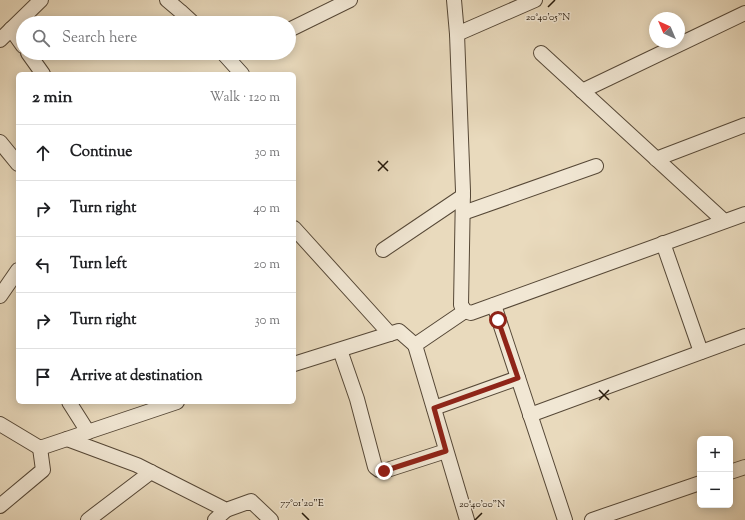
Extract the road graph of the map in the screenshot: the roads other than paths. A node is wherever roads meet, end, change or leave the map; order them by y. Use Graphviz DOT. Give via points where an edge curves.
graph roads {
  1 [pos="41,0"];
  2 [pos="167,0"];
  3 [pos="350,0"];
  4 [pos="454,0"];
  5 [pos="536,0"];
  6 [pos="745,13"];
  7 [pos="24,16"];
  8 [pos="185,16"];
  9 [pos="16,24"];
  10 [pos="296,27"];
  11 [pos="11,29"];
  12 [pos="457,34"];
  13 [pos="16,36"];
  14 [pos="0,40"];
  15 [pos="541,53"];
  16 [pos="33,60"];
  17 [pos="234,60"];
  18 [pos="42,72"];
  19 [pos="241,72"];
  20 [pos="582,91"];
  21 [pos="745,125"];
  22 [pos="0,142"];
  23 [pos="656,159"];
  24 [pos="16,162"];
  25 [pos="596,166"];
  26 [pos="463,196"];
  27 [pos="463,213"];
  28 [pos="745,214"];
  29 [pos="724,221"];
  30 [pos="296,230"];
  31 [pos="663,243"];
  32 [pos="383,250"];
  33 [pos="16,272"];
  34 [pos="1,291"];
  35 [pos="494,305"];
  36 [pos="465,311"];
  37 [pos="390,334"];
  38 [pos="745,336"];
  39 [pos="415,345"];
  40 [pos="340,350"];
  41 [pos="701,352"];
  42 [pos="296,363"];
  43 [pos="518,378"];
  44 [pos="70,404"];
  45 [pos="164,404"];
  46 [pos="152,406"];
  47 [pos="434,408"];
  48 [pos="530,415"];
  49 [pos="0,424"];
  50 [pos="88,432"];
  51 [pos="67,439"];
  52 [pos="40,448"];
  53 [pos="446,451"];
  54 [pos="745,467"];
  55 [pos="733,471"];
  56 [pos="152,472"];
  57 [pos="697,484"];
  58 [pos="0,506"];
  59 [pos="226,510"];
  60 [pos="88,520"];
  61 [pos="215,520"];
  62 [pos="271,520"];
  63 [pos="467,520"];
  64 [pos="565,520"];
  65 [pos="592,520"];
  1 -- 7 [label="street"];
  2 -- 8 [label="street"];
  3 -- 10 [label="street"];
  4 -- 12 [label="street"];
  5 -- 12 [label="street"];
  6 -- 20 [label="street"];
  9 -- 11 [label="street"];
  11 -- 13 [label="street"];
  11 -- 14 [label="street"];
  12 -- 26 [label="street"];
  15 -- 20 [label="street"];
  16 -- 18 [label="street"];
  17 -- 19 [label="street"];
  20 -- 23 [label="street"];
  21 -- 23 [label="street"];
  22 -- 24 [label="street"];
  23 -- 29 [label="street"];
  25 -- 27 [label="street"];
  26 -- 27 [label="street"];
  26 -- 32 [label="street"];
  27 -- 36 [label="street" via="461,305"];
  28 -- 29 [label="street"];
  29 -- 31 [label="street"];
  30 -- 37 [label="street"];
  31 -- 35 [label="street"];
  31 -- 41 [label="street"];
  33 -- 34 [label="street"];
  35 -- 36 [label="street" via="471,313"];
  35 -- 43 [label="street"];
  36 -- 39 [label="street"];
  37 -- 39 [label="street" via="399,331"];
  37 -- 40 [label="street"];
  38 -- 41 [label="street"];
  39 -- 47 [label="street"];
  40 -- 42 [label="street"];
  40 -- 53 [label="street" via="357,399 375,467 384,471"];
  41 -- 48 [label="street"];
  43 -- 47 [label="street"];
  43 -- 48 [label="street"];
  44 -- 50 [label="street"];
  45 -- 46 [label="street"];
  46 -- 50 [label="street"];
  47 -- 53 [label="street"];
  48 -- 64 [label="street"];
  49 -- 52 [label="street"];
  50 -- 51 [label="street"];
  51 -- 52 [label="street"];
  51 -- 56 [label="street"];
  52 -- 58 [label="street" via="43,470"];
  53 -- 63 [label="street"];
  54 -- 55 [label="street"];
  56 -- 59 [label="street"];
  56 -- 60 [label="street"];
  57 -- 65 [label="street"];
  59 -- 61 [label="street"];
  59 -- 62 [label="street" via="251,502"];
}
